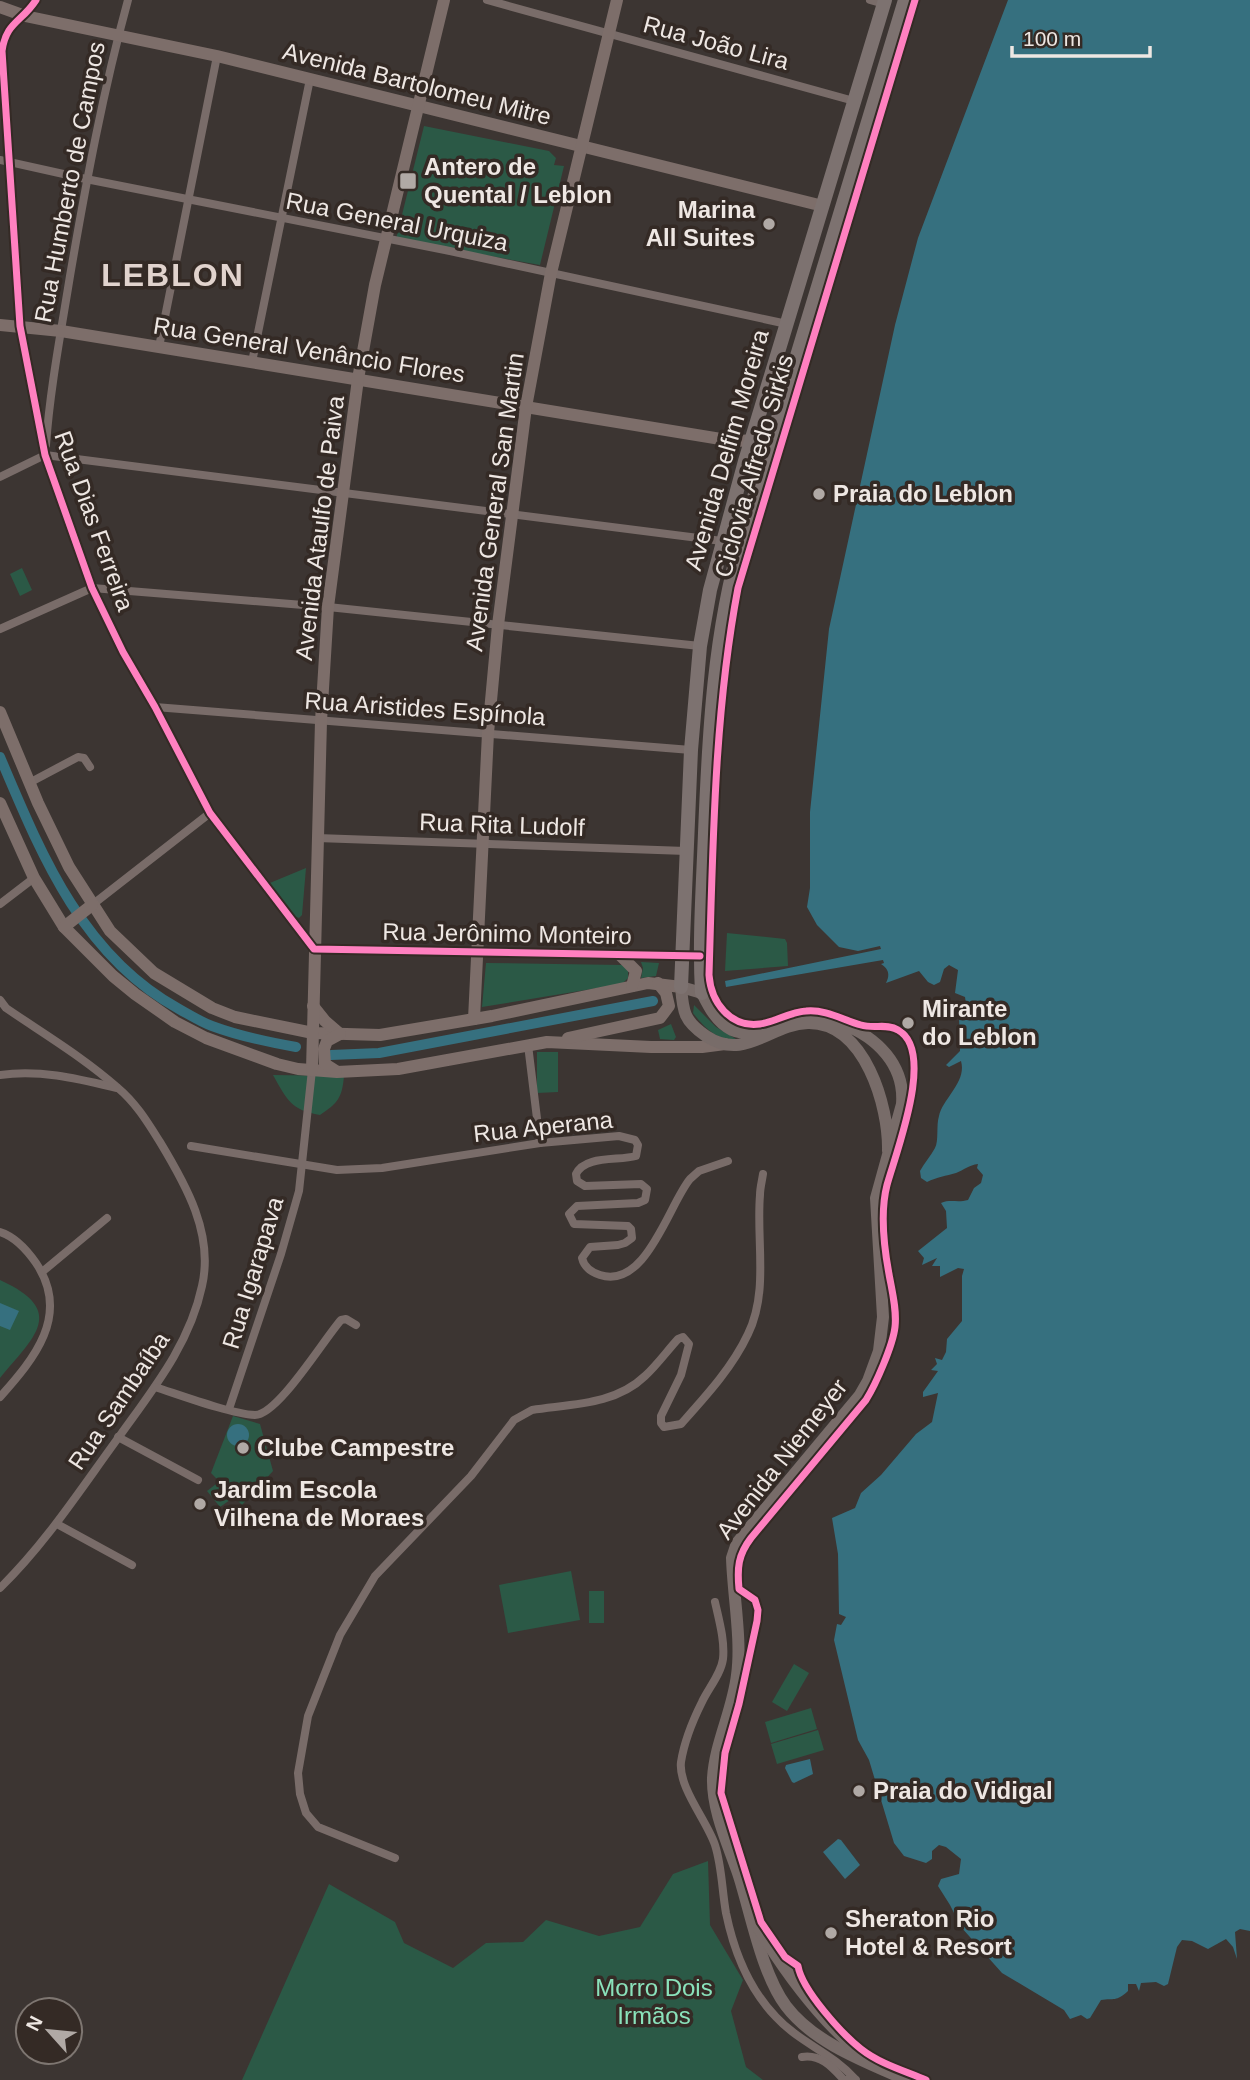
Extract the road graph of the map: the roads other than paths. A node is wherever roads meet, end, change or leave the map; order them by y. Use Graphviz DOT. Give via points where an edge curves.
graph roads {
  1 [pos="36,0"];
  2 [pos="128,0"];
  3 [pos="444,0"];
  4 [pos="487,0"];
  5 [pos="617,0"];
  6 [pos="905,0"];
  7 [pos="880,1"];
  8 [pos="0,7"];
  9 [pos="25,16"];
  10 [pos="607,33"];
  11 [pos="118,36"];
  12 [pos="217,56"];
  13 [pos="310,79"];
  14 [pos="854,101"];
  15 [pos="419,106"];
  16 [pos="580,145"];
  17 [pos="5,161"];
  18 [pos="86,179"];
  19 [pos="188,200"];
  20 [pos="823,206"];
  21 [pos="281,218"];
  22 [pos="385,239"];
  23 [pos="551,273"];
  24 [pos="815,294"];
  25 [pos="787,324"];
  26 [pos="0,325"];
  27 [pos="20,326"];
  28 [pos="61,331"];
  29 [pos="159,347"];
  30 [pos="252,362"];
  31 [pos="358,379"];
  32 [pos="526,407"];
  33 [pos="773,433"];
  34 [pos="751,442"];
  35 [pos="45,455"];
  36 [pos="0,477"];
  37 [pos="344,493"];
  38 [pos="511,516"];
  39 [pos="722,541"];
  40 [pos="92,588"];
  41 [pos="328,607"];
  42 [pos="498,625"];
  43 [pos="0,629"];
  44 [pos="701,646"];
  45 [pos="155,707"];
  46 [pos="0,712"];
  47 [pos="321,721"];
  48 [pos="488,733"];
  49 [pos="691,750"];
  50 [pos="90,766"];
  51 [pos="29,783"];
  52 [pos="0,803"];
  53 [pos="210,813"];
  54 [pos="317,838"];
  55 [pos="482,843"];
  56 [pos="685,851"];
  57 [pos="34,878"];
  58 [pos="0,904"];
  59 [pos="92,905"];
  60 [pos="64,927"];
  61 [pos="314,949"];
  62 [pos="478,952"];
  63 [pos="620,955"];
  64 [pos="701,956"];
  65 [pos="682,957"];
  66 [pos="658,983"];
  67 [pos="632,986"];
  68 [pos="681,987"];
  69 [pos="702,993"];
  70 [pos="0,1000"];
  71 [pos="313,1006"];
  72 [pos="474,1019"];
  73 [pos="313,1033"];
  74 [pos="340,1034"];
  75 [pos="547,1042"];
  76 [pos="725,1044"];
  77 [pos="528,1045"];
  78 [pos="312,1070"];
  79 [pos="337,1072"];
  80 [pos="0,1074"];
  81 [pos="900,1078"];
  82 [pos="878,1085"];
  83 [pos="120,1089"];
  84 [pos="540,1143"];
  85 [pos="191,1146"];
  86 [pos="888,1152"];
  87 [pos="728,1161"];
  88 [pos="303,1166"];
  89 [pos="763,1174"];
  90 [pos="107,1218"];
  91 [pos="0,1232"];
  92 [pos="42,1272"];
  93 [pos="356,1325"];
  94 [pos="155,1387"];
  95 [pos="0,1397"];
  96 [pos="229,1409"];
  97 [pos="118,1437"];
  98 [pos="198,1480"];
  99 [pos="57,1524"];
  100 [pos="132,1565"];
  101 [pos="0,1588"];
  102 [pos="715,1602"];
  103 [pos="395,1858"];
  104 [pos="750,1914"];
  105 [pos="778,1993"];
  106 [pos="812,2004"];
  107 [pos="813,2031"];
  108 [pos="802,2057"];
  109 [pos="877,2066"];
  110 [pos="856,2079"];
  111 [pos="907,2080"];
  1 -- 9 [label="street, Rua Dias Ferreira"];
  2 -- 11 [label="street, Rua Humberto de Campos"];
  3 -- 15 [label="main road, Avenida Ataulfo de Paiva"];
  4 -- 10 [label="street, Rua João Lira"];
  5 -- 10 [label="main road, Avenida General San Martin"];
  6 -- 24 [label="highway, Avenida Delfim Moreira"];
  7 -- 14 [label="highway, Avenida Delfim Moreira"];
  8 -- 9 [label="main road, Avenida Bartolomeu Mitre"];
  9 -- 11 [label="main road, Avenida Bartolomeu Mitre"];
  9 -- 17 [label="street, Rua Dias Ferreira" via="9,27 2,51"];
  10 -- 14 [label="street, Rua João Lira"];
  10 -- 16 [label="main road, Avenida General San Martin"];
  11 -- 12 [label="main road, Avenida Bartolomeu Mitre"];
  11 -- 18 [label="street, Rua Humberto de Campos"];
  12 -- 13 [label="main road, Avenida Bartolomeu Mitre"];
  12 -- 19 [label="street"];
  13 -- 15 [label="main road, Avenida Bartolomeu Mitre"];
  13 -- 21 [label="street"];
  14 -- 20 [label="highway, Avenida Delfim Moreira"];
  15 -- 16 [label="main road, Avenida Bartolomeu Mitre"];
  15 -- 22 [label="main road, Avenida Ataulfo de Paiva"];
  16 -- 20 [label="main road, Avenida Bartolomeu Mitre"];
  16 -- 23 [label="main road, Avenida General San Martin"];
  17 -- 18 [label="street, Rua General Urquiza"];
  17 -- 27 [label="street, Rua Dias Ferreira"];
  18 -- 19 [label="street, Rua General Urquiza"];
  18 -- 28 [label="street, Rua Humberto de Campos"];
  19 -- 21 [label="street, Rua General Urquiza"];
  19 -- 29 [label="street"];
  20 -- 24 [label="highway" via="829,214 811,280"];
  20 -- 25 [label="highway, Avenida Delfim Moreira"];
  21 -- 22 [label="street, Rua General Urquiza"];
  21 -- 30 [label="street"];
  22 -- 23 [label="street, Rua General Urquiza"];
  22 -- 31 [label="main road, Avenida Ataulfo de Paiva"];
  23 -- 25 [label="street, Rua General Urquiza"];
  23 -- 32 [label="main road, Avenida General San Martin"];
  24 -- 33 [label="highway, Avenida Delfim Moreira"];
  25 -- 34 [label="highway, Avenida Delfim Moreira"];
  26 -- 27 [label="main road, Rua General Venâncio Flores"];
  27 -- 28 [label="main road, Rua General Venâncio Flores"];
  27 -- 35 [label="street, Rua Dias Ferreira"];
  28 -- 29 [label="main road, Rua General Venâncio Flores"];
  28 -- 35 [label="street, Rua Humberto de Campos"];
  29 -- 30 [label="main road, Rua General Venâncio Flores"];
  30 -- 31 [label="main road, Rua General Venâncio Flores"];
  31 -- 32 [label="main road, Rua General Venâncio Flores"];
  31 -- 37 [label="main road, Avenida Ataulfo de Paiva"];
  32 -- 34 [label="main road, Rua General Venâncio Flores"];
  32 -- 38 [label="main road, Avenida General San Martin"];
  33 -- 34 [label="main road, Rua General Venâncio Flores"];
  33 -- 64 [label="highway, Avenida Delfim Moreira" via="733,569 718,649"];
  34 -- 39 [label="highway, Avenida Delfim Moreira"];
  35 -- 36 [label="street"];
  35 -- 37 [label="street"];
  35 -- 40 [label="street, Rua Dias Ferreira"];
  37 -- 38 [label="street"];
  37 -- 41 [label="main road, Avenida Ataulfo de Paiva"];
  38 -- 39 [label="street"];
  38 -- 42 [label="main road, Avenida General San Martin"];
  39 -- 44 [label="highway, Avenida Delfim Moreira"];
  40 -- 41 [label="street"];
  40 -- 43 [label="street"];
  40 -- 45 [label="street, Rua Dias Ferreira"];
  41 -- 42 [label="street"];
  41 -- 47 [label="main road, Avenida Ataulfo de Paiva"];
  42 -- 44 [label="street"];
  42 -- 48 [label="main road, Avenida General San Martin"];
  44 -- 49 [label="highway, Avenida Delfim Moreira"];
  45 -- 47 [label="street, Rua Aristides Espínola"];
  45 -- 53 [label="street, Rua Dias Ferreira"];
  46 -- 51 [label="main road"];
  47 -- 48 [label="street, Rua Aristides Espínola"];
  47 -- 54 [label="main road, Avenida Ataulfo de Paiva"];
  48 -- 49 [label="street, Rua Aristides Espínola"];
  48 -- 55 [label="main road, Avenida General San Martin"];
  49 -- 56 [label="highway, Avenida Delfim Moreira"];
  50 -- 51 [label="street" via="78,757"];
  51 -- 59 [label="main road"];
  52 -- 57 [label="main road"];
  53 -- 59 [label="street"];
  53 -- 61 [label="street, Rua Dias Ferreira"];
  54 -- 55 [label="street, Rua Rita Ludolf"];
  54 -- 61 [label="main road, Avenida Ataulfo de Paiva"];
  55 -- 56 [label="street, Rua Rita Ludolf"];
  55 -- 62 [label="main road, Avenida General San Martin"];
  56 -- 65 [label="highway, Avenida Delfim Moreira"];
  57 -- 58 [label="street"];
  57 -- 60 [label="main road"];
  59 -- 60 [label="main road"];
  59 -- 73 [label="main road" via="134,956 178,989 235,1017"];
  60 -- 78 [label="main road" via="128,988 175,1023 267,1061"];
  61 -- 62 [label="street, Rua Jerônimo Monteiro"];
  61 -- 71 [label="main road, Avenida Ataulfo de Paiva"];
  62 -- 63 [label="street, Rua Jerônimo Monteiro"];
  62 -- 72 [label="main road, Avenida General San Martin"];
  63 -- 65 [label="street, Rua Jerônimo Monteiro"];
  63 -- 67 [label="main road" via="636,971"];
  64 -- 65 [label="street, Rua Jerônimo Monteiro"];
  64 -- 69 [label="highway, Avenida Delfim Moreira"];
  65 -- 68 [label="highway, Avenida Delfim Moreira"];
  66 -- 67 [label="main road"];
  66 -- 68 [label="main road"];
  66 -- 75 [label="main road" via="669,1006 660,1018"];
  67 -- 72 [label="main road"];
  68 -- 69 [label="main road"];
  68 -- 76 [label="main road, Avenida Delfim Moreira" via="685,1017 699,1031"];
  69 -- 81 [label="main road" via="718,1020 748,1034 807,1016 853,1028 880,1047"];
  70 -- 83 [label="street, Rua Sambaíba"];
  71 -- 73 [label="main road, Avenida Ataulfo de Paiva"];
  71 -- 74 [label="main road"];
  72 -- 74 [label="main road" via="380,1035"];
  73 -- 74 [label="main road"];
  73 -- 78 [label="main road, Avenida Ataulfo de Paiva"];
  74 -- 79 [label="main road" via="327,1041 324,1049 325,1064"];
  75 -- 76 [label="main road" via="651,1047"];
  75 -- 77 [label="main road"];
  76 -- 82 [label="main road, Avenida Niemeyer" via="743,1045 798,1024 819,1024 850,1043"];
  77 -- 79 [label="main road" via="398,1069"];
  77 -- 84 [label="street"];
  78 -- 79 [label="main road"];
  78 -- 88 [label="street, Rua Igarapava"];
  80 -- 83 [label="street" via="41,1073"];
  81 -- 82 [label="main road" via="892,1089"];
  81 -- 86 [label="main road, Avenida Niemeyer" via="902,1104"];
  82 -- 86 [label="main road, Avenida Niemeyer"];
  83 -- 94 [label="street, Rua Sambaíba" via="141,1113 193,1203 205,1259 198,1303 178,1351"];
  84 -- 87 [label="street, Rua Aperana" via="620,1136 638,1144 636,1156 590,1162 576,1174 585,1186 635,1183 647,1189 645,1200 638,1203 571,1210 574,1224 628,1226 633,1233 625,1243 590,1247 584,1252 584,1264 601,1276 624,1273 643,1258 690,1179"];
  84 -- 88 [label="street, Rua Aperana" via="382,1168"];
  85 -- 88 [label="street, Rua Aperana"];
  86 -- 104 [label="main road, Avenida Niemeyer" via="876,1198 883,1317 879,1351 868,1381 737,1543 732,1558 739,1658 713,1780"];
  88 -- 96 [label="street, Rua Igarapava" via="281,1254"];
  89 -- 103 [label="street" via="759,1279 750,1331 733,1362 681,1424 664,1427 661,1416 681,1376 690,1344 683,1337 646,1376 610,1398 520,1414 471,1476 375,1576 340,1635 308,1716 298,1773 300,1794 306,1813 318,1828"];
  90 -- 92 [label="street"];
  91 -- 92 [label="street" via="26,1248"];
  92 -- 95 [label="street" via="50,1301 49,1325 22,1373"];
  93 -- 96 [label="street" via="341,1320 264,1413"];
  94 -- 96 [label="street"];
  94 -- 97 [label="street, Rua Sambaíba"];
  97 -- 98 [label="street"];
  97 -- 99 [label="street, Rua Sambaíba"];
  99 -- 100 [label="street"];
  99 -- 101 [label="street, Rua Sambaíba"];
  102 -- 110 [label="street" via="723,1661 683,1752 685,1784 716,1848 736,1952 754,1990 796,2036 836,2059"];
  104 -- 105 [label="main road, Avenida Niemeyer"];
  104 -- 106 [label="main road, Avenida Niemeyer"];
  105 -- 106 [label="main road" via="797,2003"];
  105 -- 107 [label="main road, Avenida Niemeyer" via="792,2014"];
  106 -- 107 [label="main road"];
  106 -- 109 [label="main road, Avenida Niemeyer"];
  107 -- 109 [label="main road, Avenida Niemeyer"];
  108 -- 110 [label="street" via="818,2058 844,2080"];
  109 -- 111 [label="main road, Avenida Niemeyer"];
}
